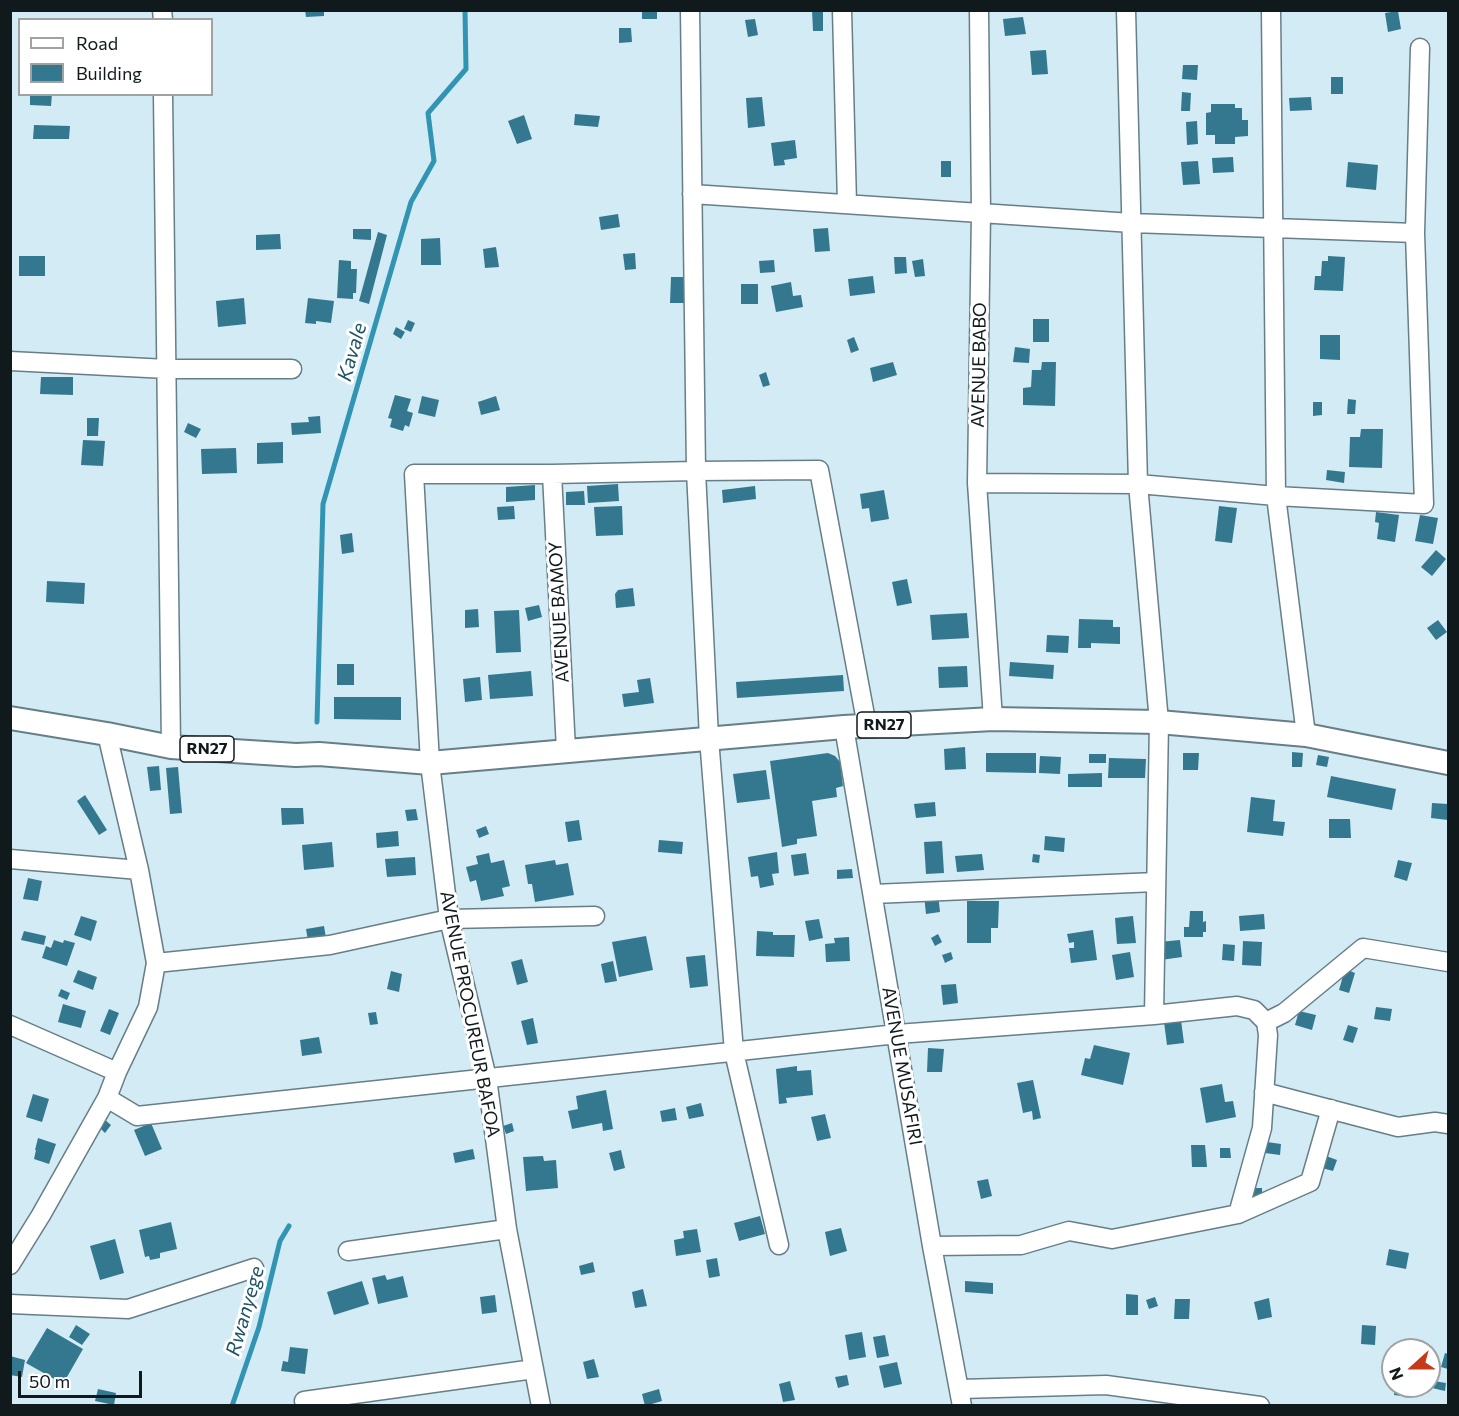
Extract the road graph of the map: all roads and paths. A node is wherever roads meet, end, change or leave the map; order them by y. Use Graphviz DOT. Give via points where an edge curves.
graph roads {
  1 [pos="690,10"];
  2 [pos="842,10"];
  3 [pos="979,10"];
  4 [pos="1126,10"];
  5 [pos="1271,10"];
  6 [pos="1420,48"];
  7 [pos="164,96"];
  8 [pos="692,194"];
  9 [pos="846,204"];
  10 [pos="981,213"];
  11 [pos="1132,223"];
  12 [pos="1273,229"];
  13 [pos="1415,233"];
  14 [pos="10,361"];
  15 [pos="167,369"];
  16 [pos="292,369"];
  17 [pos="696,471"];
  18 [pos="552,474"];
  19 [pos="977,483"];
  20 [pos="1138,484"];
  21 [pos="1276,496"];
  22 [pos="10,718"];
  23 [pos="993,719"];
  24 [pos="1159,722"];
  25 [pos="855,727"];
  26 [pos="106,734"];
  27 [pos="1306,735"];
  28 [pos="709,738"];
  29 [pos="171,747"];
  30 [pos="566,750"];
  31 [pos="430,763"];
  32 [pos="1449,763"];
  33 [pos="10,859"];
  34 [pos="139,870"];
  35 [pos="1156,882"];
  36 [pos="873,894"];
  37 [pos="595,916"];
  38 [pos="449,919"];
  39 [pos="1449,962"];
  40 [pos="156,963"];
  41 [pos="1154,1015"];
  42 [pos="1266,1022"];
  43 [pos="10,1025"];
  44 [pos="897,1034"];
  45 [pos="734,1052"];
  46 [pos="117,1072"];
  47 [pos="487,1078"];
  48 [pos="1264,1092"];
  49 [pos="107,1098"];
  50 [pos="1331,1109"];
  51 [pos="1449,1124"];
  52 [pos="1238,1214"];
  53 [pos="507,1229"];
  54 [pos="779,1245"];
  55 [pos="932,1246"];
  56 [pos="348,1251"];
  57 [pos="10,1265"];
  58 [pos="254,1268"];
  59 [pos="10,1304"];
  60 [pos="534,1369"];
  61 [pos="961,1397"];
  62 [pos="304,1401"];
  63 [pos="1251,1405"];
  64 [pos="541,1406"];
  1 -- 8 [label="street"];
  2 -- 9 [label="street"];
  3 -- 10 [label="street, AVENUE BABO"];
  4 -- 11 [label="street"];
  5 -- 12 [label="street"];
  6 -- 13 [label="street"];
  7 -- 15 [label="street"];
  8 -- 9 [label="street"];
  8 -- 17 [label="street"];
  9 -- 10 [label="street"];
  10 -- 11 [label="street"];
  10 -- 19 [label="street, AVENUE BABO"];
  11 -- 12 [label="street"];
  11 -- 20 [label="street"];
  12 -- 13 [label="street"];
  12 -- 21 [label="street"];
  13 -- 21 [label="street" via="1424,504"];
  14 -- 15 [label="street"];
  15 -- 16 [label="street"];
  15 -- 29 [label="street"];
  17 -- 18 [label="street"];
  17 -- 25 [label="street, AVENUE MUSAFIRI" via="819,470"];
  17 -- 28 [label="street"];
  18 -- 30 [label="street, AVENUE BAMOY"];
  18 -- 31 [label="street, AVENUE PROCUREUR BAFOA" via="414,474"];
  19 -- 20 [label="street"];
  19 -- 23 [label="street, AVENUE BABO"];
  20 -- 21 [label="street"];
  20 -- 24 [label="street"];
  21 -- 27 [label="street"];
  22 -- 26 [label="main road, RN27"];
  23 -- 24 [label="main road, RN27"];
  23 -- 25 [label="main road, RN27"];
  24 -- 27 [label="main road, RN27"];
  24 -- 35 [label="street"];
  25 -- 28 [label="main road, RN27"];
  25 -- 36 [label="street, AVENUE MUSAFIRI"];
  26 -- 29 [label="main road, RN27"];
  26 -- 34 [label="street"];
  27 -- 32 [label="main road, RN27"];
  28 -- 30 [label="main road, RN27"];
  28 -- 45 [label="street"];
  29 -- 31 [label="main road, RN27"];
  30 -- 31 [label="main road, RN27"];
  31 -- 38 [label="street, AVENUE PROCUREUR BAFOA"];
  33 -- 34 [label="street"];
  34 -- 40 [label="street"];
  35 -- 36 [label="street"];
  35 -- 41 [label="street"];
  36 -- 44 [label="street, AVENUE MUSAFIRI"];
  37 -- 38 [label="street"];
  38 -- 40 [label="street" via="330,945"];
  38 -- 47 [label="street, AVENUE PROCUREUR BAFOA"];
  39 -- 42 [label="street" via="1363,948 1284,1013"];
  40 -- 46 [label="street" via="148,1007"];
  41 -- 42 [label="street" via="1238,1006 1254,1010"];
  41 -- 44 [label="street"];
  42 -- 48 [label="street"];
  43 -- 46 [label="street"];
  44 -- 45 [label="street"];
  44 -- 55 [label="street, AVENUE MUSAFIRI"];
  45 -- 47 [label="street"];
  45 -- 54 [label="street"];
  46 -- 49 [label="street"];
  47 -- 49 [label="street" via="137,1116"];
  47 -- 53 [label="street, AVENUE PROCUREUR BAFOA"];
  48 -- 50 [label="street"];
  48 -- 52 [label="street" via="1262,1128"];
  49 -- 57 [label="street"];
  50 -- 51 [label="street" via="1398,1127"];
  50 -- 52 [label="street" via="1310,1182"];
  52 -- 55 [label="street" via="1112,1239 1068,1231 1022,1245"];
  53 -- 56 [label="street"];
  53 -- 60 [label="street, AVENUE PROCUREUR BAFOA"];
  55 -- 61 [label="street, AVENUE MUSAFIRI"];
  58 -- 59 [label="street" via="128,1309"];
  60 -- 62 [label="street"];
  60 -- 64 [label="street, AVENUE PROCUREUR BAFOA"];
  61 -- 63 [label="street" via="1106,1385"];
}
